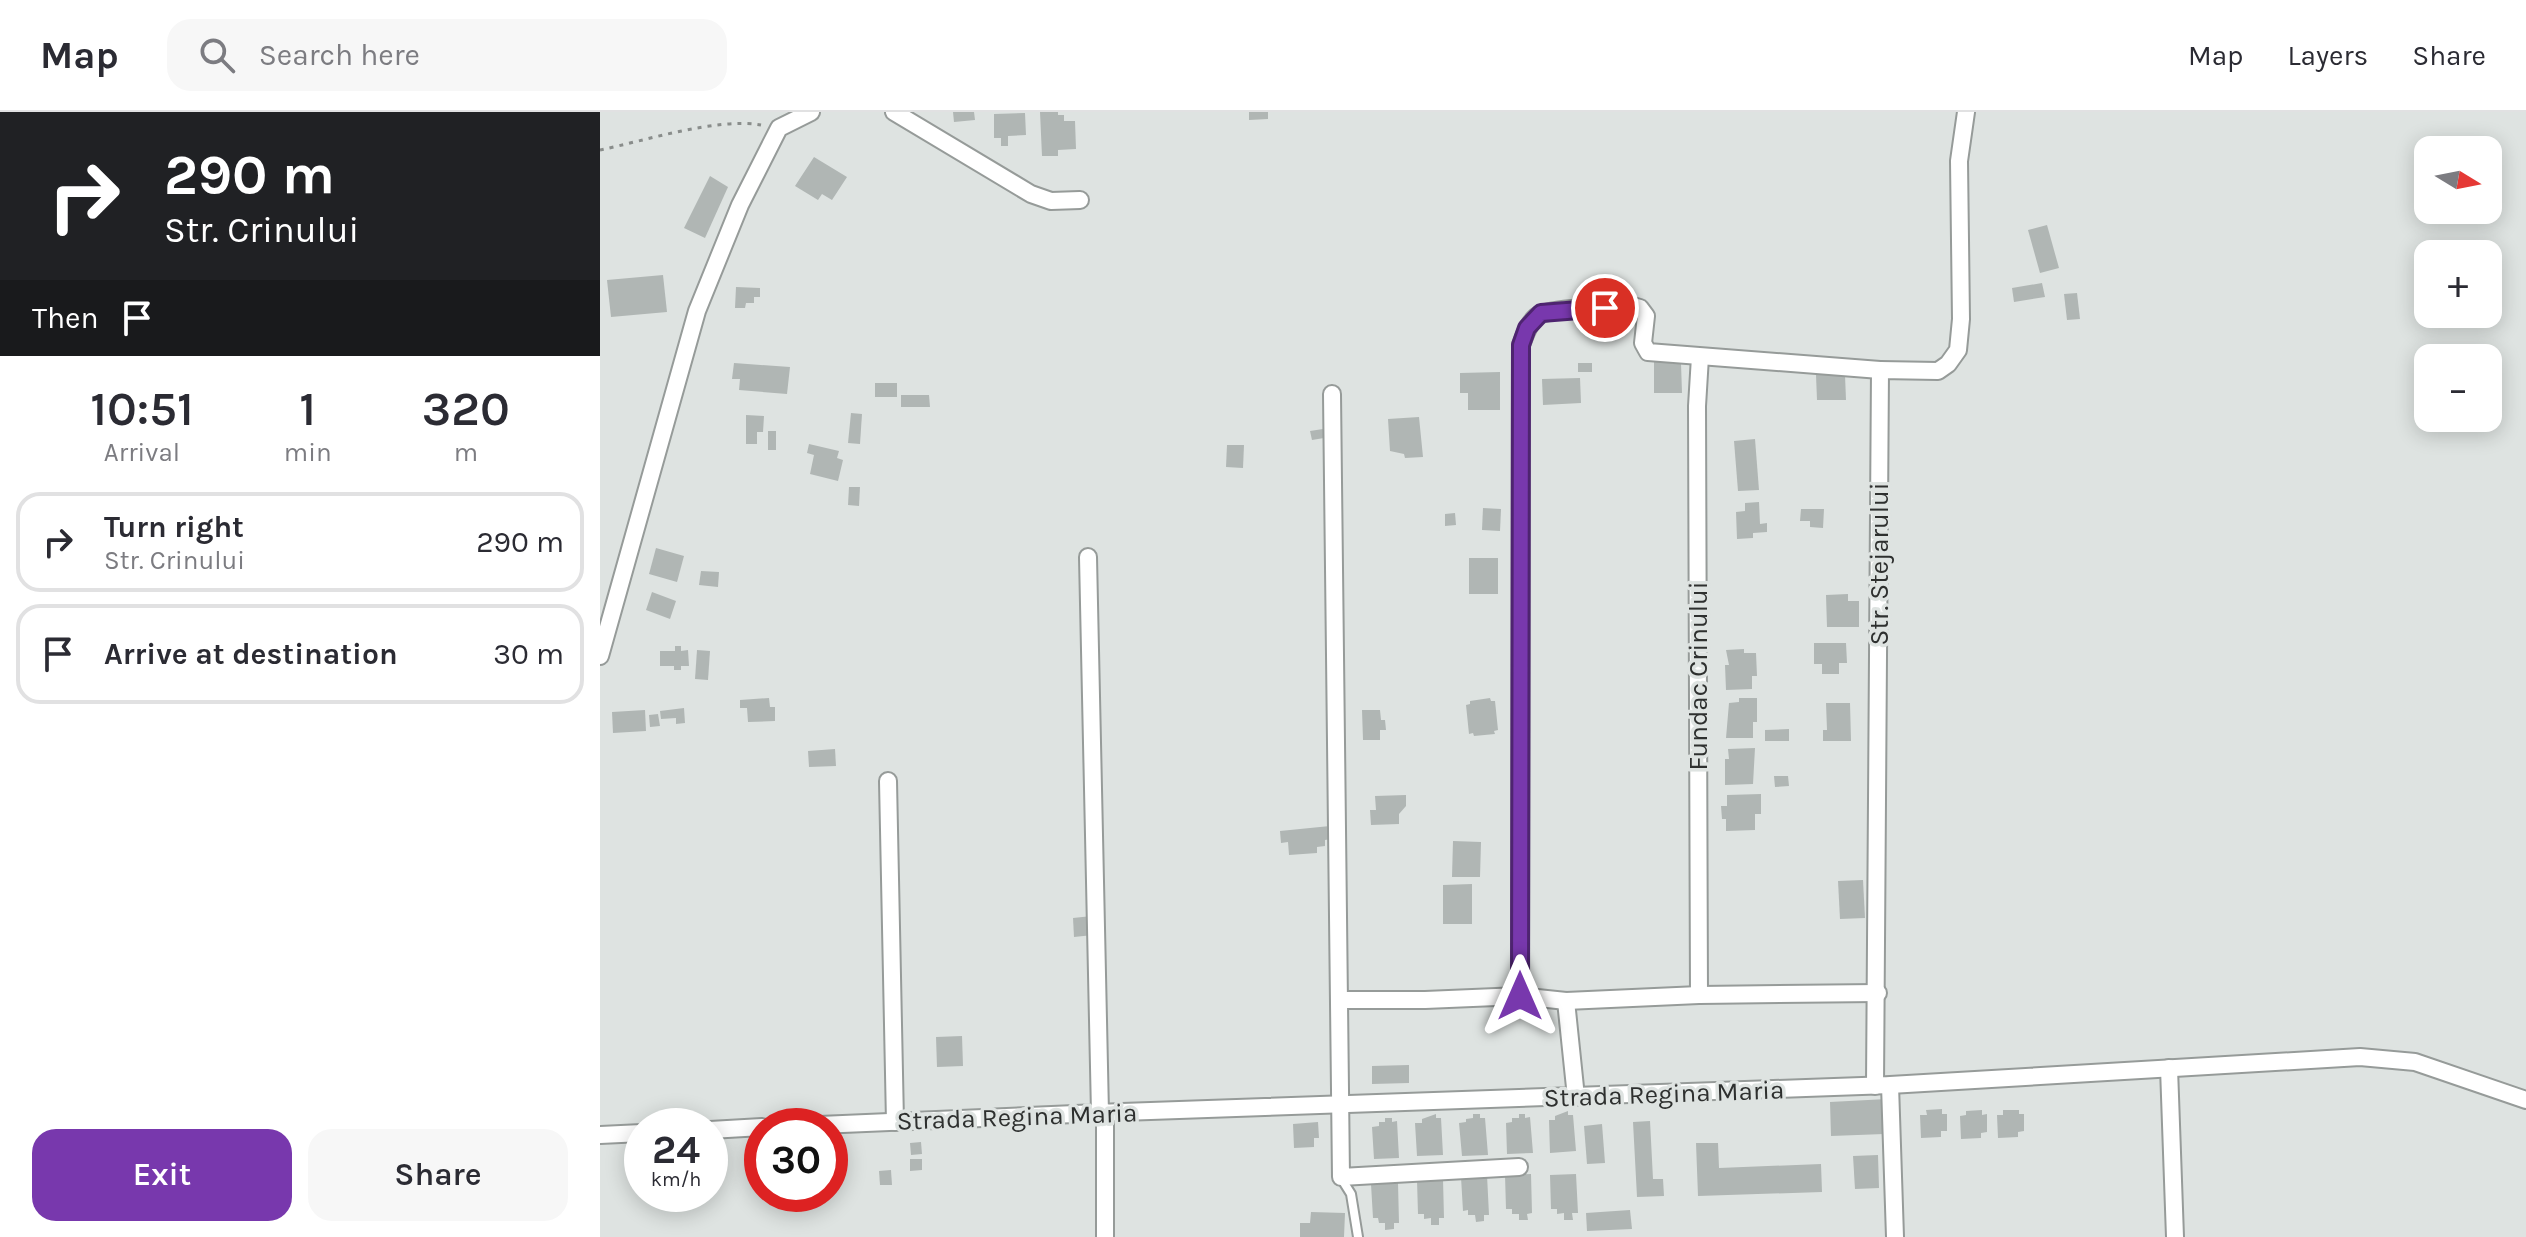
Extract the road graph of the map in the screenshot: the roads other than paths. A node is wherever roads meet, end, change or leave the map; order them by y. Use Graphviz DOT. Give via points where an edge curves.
graph roads {
  1 [pos="811,112"];
  2 [pos="894,112"];
  3 [pos="1966,112"];
  4 [pos="1080,200"];
  5 [pos="1700,357"];
  6 [pos="1880,370"];
  7 [pos="1332,394"];
  8 [pos="1088,557"];
  9 [pos="605,621"];
  10 [pos="600,656"];
  11 [pos="888,781"];
  12 [pos="1878,993"];
  13 [pos="1699,995"];
  14 [pos="1520,996"];
  15 [pos="1340,1000"];
  16 [pos="1566,1001"];
  17 [pos="2169,1068"];
  18 [pos="1883,1085"];
  19 [pos="1576,1097"];
  20 [pos="2526,1100"];
  21 [pos="1339,1105"];
  22 [pos="1103,1113"];
  23 [pos="895,1122"];
  24 [pos="848,1124"];
  25 [pos="624,1134"];
  26 [pos="600,1135"];
  27 [pos="1519,1167"];
  28 [pos="1341,1177"];
  29 [pos="1105,1237"];
  30 [pos="1358,1237"];
  31 [pos="1895,1237"];
  32 [pos="2175,1237"];
  1 -- 9 [label="street" via="779,128 740,205 697,311"];
  2 -- 4 [label="street" via="1031,194 1051,201"];
  3 -- 6 [label="street" via="1959,161 1958,350 1938,371"];
  5 -- 6 [label="street"];
  5 -- 13 [label="street, Fundac Crinului"];
  5 -- 14 [label="street" via="1648,352 1643,343 1646,316 1633,306 1541,313 1521,345"];
  6 -- 12 [label="street, Str. Stejarului"];
  7 -- 15 [label="street"];
  8 -- 22 [label="street"];
  9 -- 10 [label="street"];
  11 -- 23 [label="street"];
  12 -- 13 [label="street"];
  12 -- 18 [label="street, Str. Stejarului"];
  13 -- 16 [label="street"];
  14 -- 15 [label="street"];
  14 -- 16 [label="street"];
  15 -- 21 [label="street"];
  16 -- 19 [label="street"];
  17 -- 18 [label="street, Strada Regina Maria"];
  17 -- 20 [label="street, Strada Regina Maria" via="2390,1058"];
  17 -- 32 [label="street"];
  18 -- 19 [label="street, Strada Regina Maria"];
  18 -- 31 [label="street, Str. Stejarului"];
  19 -- 21 [label="street, Strada Regina Maria"];
  21 -- 22 [label="street, Strada Regina Maria"];
  21 -- 28 [label="street"];
  22 -- 23 [label="street, Strada Regina Maria"];
  22 -- 29 [label="street"];
  23 -- 24 [label="street, Strada Regina Maria"];
  25 -- 26 [label="street"];
  27 -- 28 [label="street"];
  28 -- 30 [label="lane" via="1351,1194"];
}
